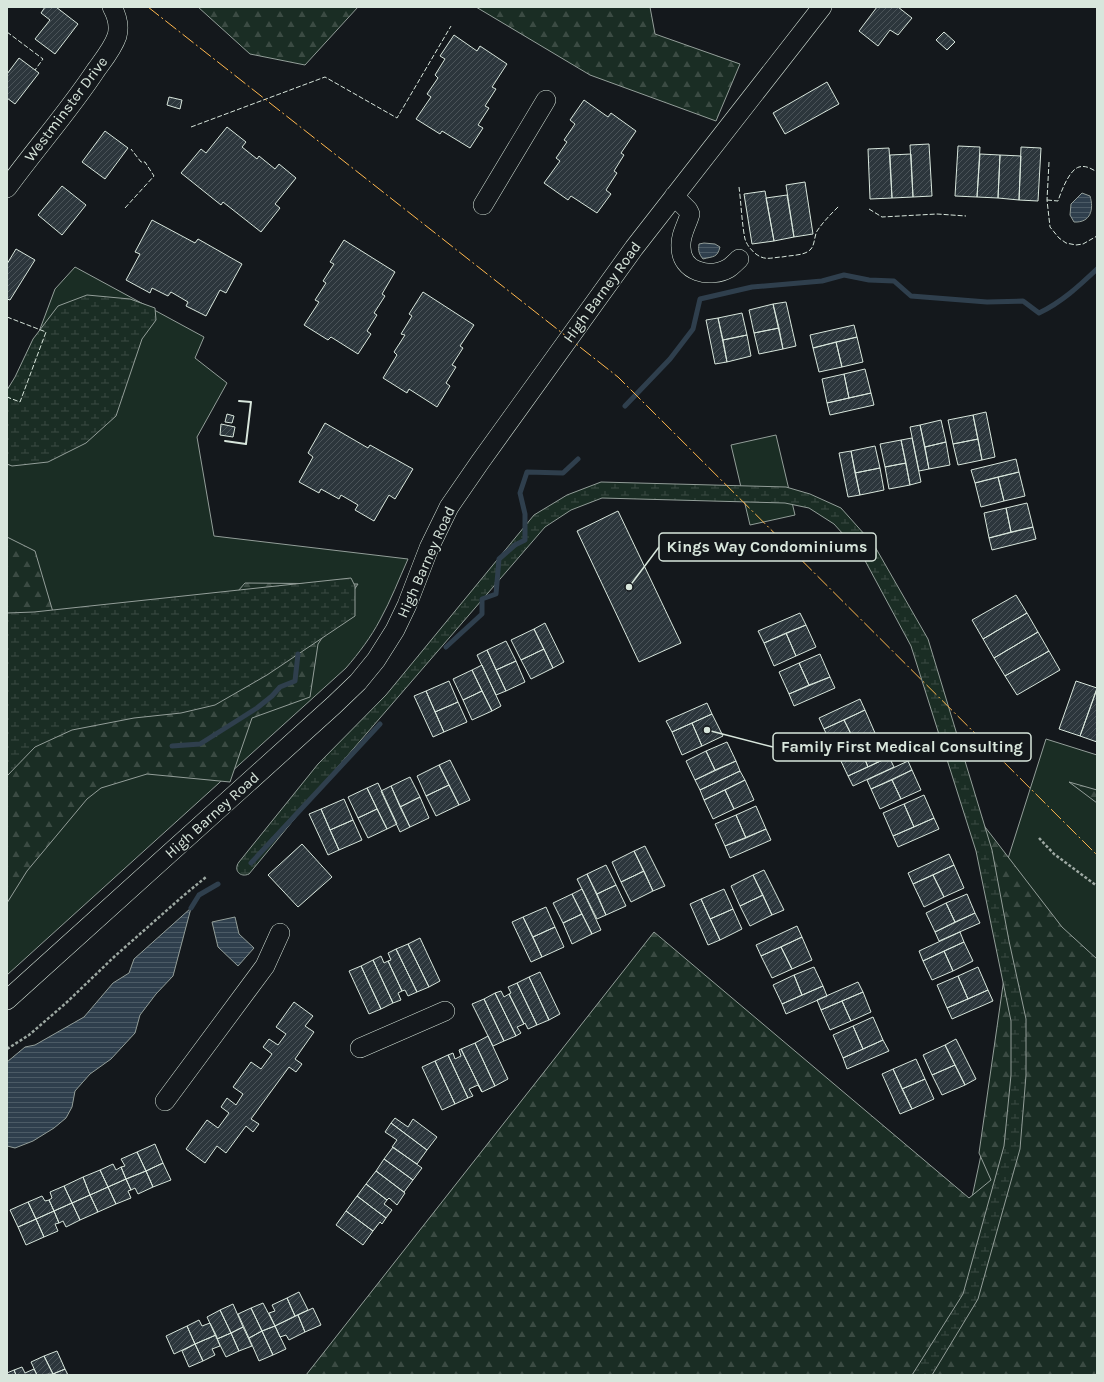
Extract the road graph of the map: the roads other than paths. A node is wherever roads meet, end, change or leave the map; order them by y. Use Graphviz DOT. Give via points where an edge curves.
graph roads {
  1 [pos="112,7"];
  2 [pos="822,7"];
  3 [pos="546,100"];
  4 [pos="7,188"];
  5 [pos="674,196"];
  6 [pos="483,206"];
  7 [pos="739,259"];
  8 [pos="280,933"];
  9 [pos="7,1000"];
  10 [pos="445,1011"];
  11 [pos="360,1048"];
  12 [pos="166,1101"];
  1 -- 4 [label="street, Westminster Drive" via="118,27 114,44 88,83"];
  2 -- 5 [label="street, High Barney Road"];
  3 -- 6 [label="street"];
  5 -- 7 [label="street" via="690,214 684,228 681,247 686,263 707,274 730,268"];
  5 -- 9 [label="street, High Barney Road" via="449,507 395,630 358,682"];
  8 -- 12 [label="street" via="265,966"];
  10 -- 11 [label="street"];
}
